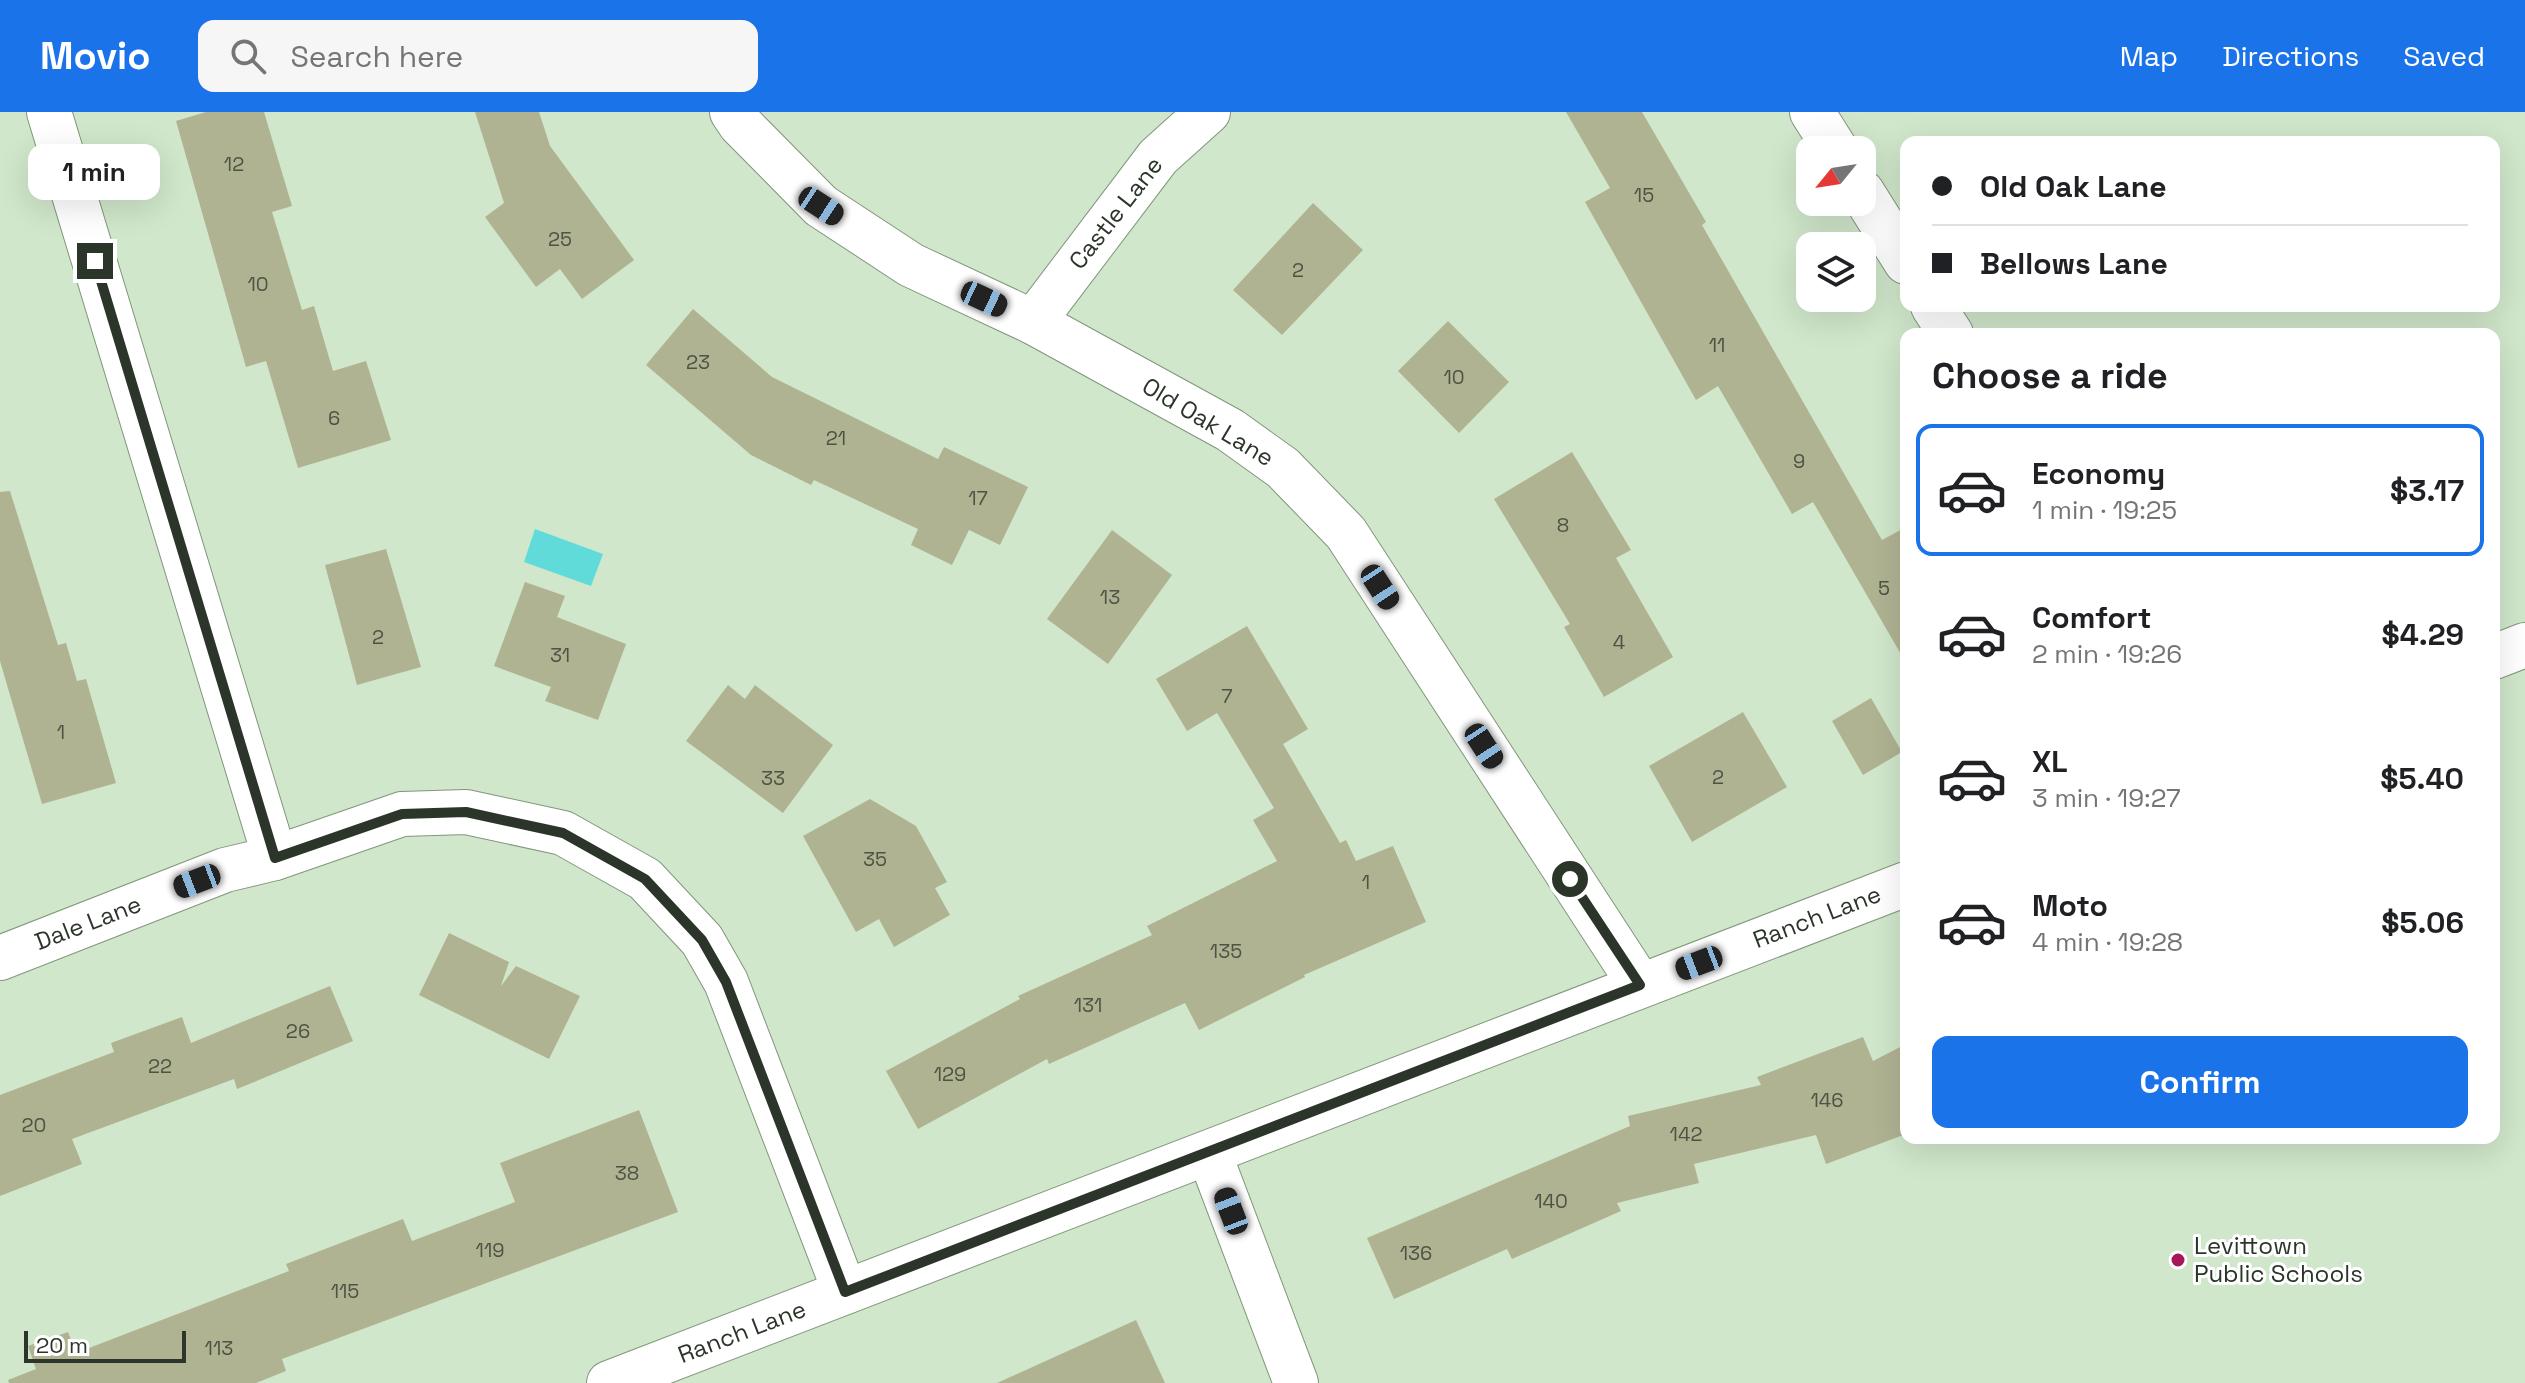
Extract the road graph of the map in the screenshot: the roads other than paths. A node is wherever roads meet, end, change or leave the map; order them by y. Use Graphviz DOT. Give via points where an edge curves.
graph roads {
  1 [pos="49,112"];
  2 [pos="732,112"];
  3 [pos="1208,112"];
  4 [pos="1812,112"];
  5 [pos="1827,136"];
  6 [pos="1876,214"];
  7 [pos="1900,252"];
  8 [pos="1033,322"];
  9 [pos="2525,645"];
  10 [pos="2500,655"];
  11 [pos="275,858"];
  12 [pos="1900,886"];
  13 [pos="0,958"];
  14 [pos="1640,985"];
  15 [pos="1209,1153"];
  16 [pos="845,1292"];
  17 [pos="609,1383"];
  18 [pos="1296,1383"];
  1 -- 11 [label="street"];
  2 -- 8 [label="street, Old Oak Lane" via="821,206 911,265"];
  3 -- 8 [label="street, Castle Lane" via="1158,157"];
  4 -- 5 [label="street"];
  6 -- 7 [label="street"];
  8 -- 14 [label="street, Old Oak Lane" via="1230,430 1283,468 1346,533"];
  9 -- 10 [label="street"];
  11 -- 13 [label="street, Dale Lane" via="225,870"];
  11 -- 16 [label="street, Dale Lane" via="402,814 466,812 563,833 645,879 702,940 726,982"];
  12 -- 14 [label="street, Ranch Lane"];
  14 -- 15 [label="street, Ranch Lane"];
  15 -- 16 [label="street, Ranch Lane"];
  15 -- 18 [label="street"];
  16 -- 17 [label="street, Ranch Lane"];
}
